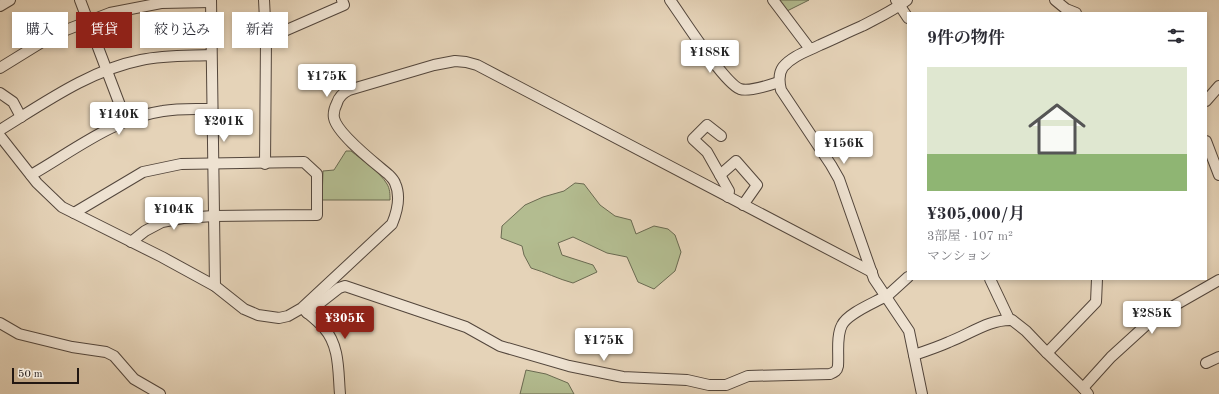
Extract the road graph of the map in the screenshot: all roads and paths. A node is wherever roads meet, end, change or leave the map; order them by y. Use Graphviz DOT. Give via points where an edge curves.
graph roads {
  1 [pos="10,0"];
  2 [pos="80,0"];
  3 [pos="264,0"];
  4 [pos="342,0"];
  5 [pos="670,0"];
  6 [pos="773,0"];
  7 [pos="1054,0"];
  8 [pos="211,1"];
  9 [pos="901,2"];
  10 [pos="0,6"];
  11 [pos="85,12"];
  12 [pos="114,12"];
  13 [pos="265,12"];
  14 [pos="1074,12"];
  15 [pos="907,16"];
  16 [pos="76,26"];
  17 [pos="288,29"];
  18 [pos="98,48"];
  19 [pos="266,48"];
  20 [pos="810,49"];
  21 [pos="211,55"];
  22 [pos="0,68"];
  23 [pos="107,70"];
  24 [pos="779,82"];
  25 [pos="1219,86"];
  26 [pos="0,93"];
  27 [pos="1207,100"];
  28 [pos="212,109"];
  29 [pos="21,117"];
  30 [pos="126,121"];
  31 [pos="0,130"];
  32 [pos="0,136"];
  33 [pos="722,136"];
  34 [pos="1207,144"];
  35 [pos="213,164"];
  36 [pos="265,164"];
  37 [pos="720,175"];
  38 [pos="1219,175"];
  39 [pos="31,176"];
  40 [pos="728,197"];
  41 [pos="743,204"];
  42 [pos="74,213"];
  43 [pos="214,216"];
  44 [pos="131,242"];
  45 [pos="872,272"];
  46 [pos="907,278"];
  47 [pos="990,280"];
  48 [pos="1096,280"];
  49 [pos="1219,280"];
  50 [pos="215,286"];
  51 [pos="886,297"];
  52 [pos="305,310"];
  53 [pos="1009,319"];
  54 [pos="0,323"];
  55 [pos="1046,353"];
  56 [pos="914,355"];
  57 [pos="1219,357"];
  58 [pos="1206,363"];
  59 [pos="1085,391"];
  60 [pos="160,394"];
  61 [pos="340,394"];
  62 [pos="922,394"];
  1 -- 10 [label="street"];
  2 -- 11 [label="street"];
  3 -- 13 [label="street"];
  4 -- 17 [label="street" via="344,5"];
  5 -- 24 [label="street" via="732,83 740,89 748,89"];
  6 -- 20 [label="street"];
  7 -- 14 [label="street"];
  8 -- 12 [label="street" via="145,5"];
  8 -- 21 [label="street"];
  9 -- 15 [label="street"];
  9 -- 20 [label="street" via="878,18"];
  16 -- 22 [label="street" via="47,39"];
  18 -- 23 [label="street"];
  19 -- 36 [label="street"];
  20 -- 24 [label="street" via="783,67"];
  21 -- 23 [label="street" via="141,60"];
  21 -- 28 [label="street"];
  23 -- 29 [label="street"];
  23 -- 30 [label="street"];
  24 -- 45 [label="street" via="781,90 839,179"];
  25 -- 27 [label="street"];
  26 -- 29 [label="street" via="13,102"];
  28 -- 30 [label="street" via="163,111"];
  28 -- 35 [label="street"];
  29 -- 31 [label="street"];
  30 -- 39 [label="street"];
  32 -- 39 [label="street"];
  33 -- 37 [label="street" via="707,125 693,140 707,152"];
  34 -- 38 [label="street"];
  35 -- 36 [label="street"];
  35 -- 42 [label="street" via="181,164 142,172"];
  35 -- 43 [label="street"];
  36 -- 43 [label="street" via="304,162 317,174 317,215"];
  37 -- 40 [label="street" via="729,191"];
  37 -- 41 [label="street" via="736,161 758,184"];
  39 -- 42 [label="street" via="50,197"];
  40 -- 41 [label="street"];
  40 -- 52 [label="street" via="484,67 455,61 434,65 349,90 339,98 334,109 335,122 341,131 395,183 398,207 392,224"];
  41 -- 45 [label="street"];
  42 -- 44 [label="street"];
  43 -- 44 [label="street" via="162,222"];
  43 -- 50 [label="street"];
  44 -- 50 [label="street"];
  45 -- 51 [label="street"];
  46 -- 51 [label="street"];
  47 -- 53 [label="street"];
  48 -- 55 [label="street" via="1096,302"];
  49 -- 59 [label="street" via="1156,316 1111,357"];
  50 -- 52 [label="street" via="244,309 258,315 279,318"];
  51 -- 52 [label="street" via="852,315 842,325 838,366 834,372 748,376 726,385 623,377 569,366 500,346 466,327 345,286"];
  51 -- 56 [label="street" via="909,331"];
  52 -- 61 [label="street" via="333,340 337,352"];
  53 -- 55 [label="street" via="1026,330"];
  53 -- 56 [label="street" via="969,332"];
  54 -- 60 [label="street" via="19,334 106,352 114,356 134,379"];
  55 -- 59 [label="street"];
  56 -- 62 [label="street"];
  57 -- 58 [label="street"];
}
